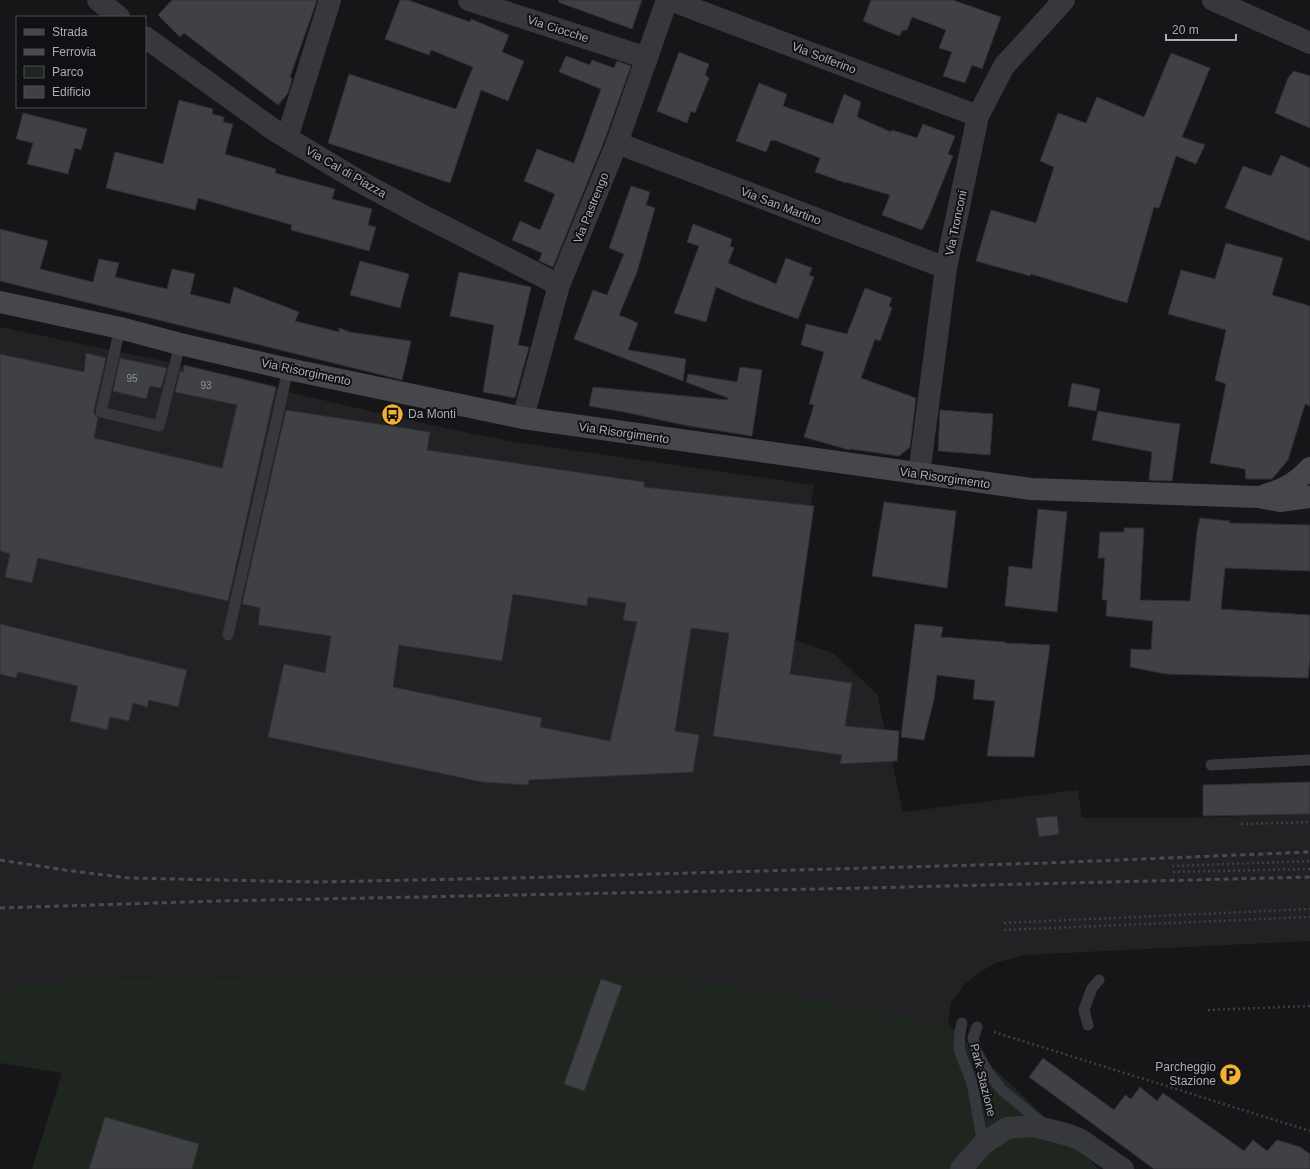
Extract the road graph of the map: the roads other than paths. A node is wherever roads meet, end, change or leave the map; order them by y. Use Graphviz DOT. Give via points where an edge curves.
graph roads {
  1 [pos="98,0"];
  2 [pos="330,0"];
  3 [pos="469,0"];
  4 [pos="668,0"];
  5 [pos="1064,0"];
  6 [pos="1213,0"];
  7 [pos="118,16"];
  8 [pos="146,38"];
  9 [pos="1310,43"];
  10 [pos="647,58"];
  11 [pos="978,116"];
  12 [pos="287,138"];
  13 [pos="617,143"];
  14 [pos="946,268"];
  15 [pos="560,285"];
  16 [pos="0,302"];
  17 [pos="120,328"];
  18 [pos="180,344"];
  19 [pos="288,369"];
  20 [pos="523,418"];
  21 [pos="1310,468"];
  22 [pos="919,474"];
  23 [pos="1258,497"];
  24 [pos="1310,498"];
  25 [pos="228,634"];
  26 [pos="1310,760"];
  27 [pos="1211,765"];
  28 [pos="1099,980"];
  29 [pos="962,1023"];
  30 [pos="1088,1025"];
  31 [pos="977,1027"];
  32 [pos="1050,1129"];
  33 [pos="984,1144"];
  34 [pos="962,1169"];
  35 [pos="1124,1169"];
  1 -- 7 [label="street"];
  2 -- 12 [label="street"];
  3 -- 10 [label="street, Via Ciocche"];
  4 -- 10 [label="street, Via Pastrengo"];
  4 -- 11 [label="street, Via Solferino"];
  5 -- 11 [label="street, Via Tronconi" via="1004,66"];
  6 -- 9 [label="street"];
  8 -- 12 [label="street, Via Cal di Piazza"];
  10 -- 13 [label="street, Via Pastrengo"];
  11 -- 14 [label="street, Via Tronconi"];
  12 -- 15 [label="street, Via Cal di Piazza" via="364,184"];
  13 -- 14 [label="street, Via San Martino"];
  13 -- 15 [label="street, Via Pastrengo"];
  14 -- 22 [label="street, Via Tronconi"];
  15 -- 20 [label="street, Via Pastrengo"];
  16 -- 17 [label="street, Via Risorgimento"];
  17 -- 18 [label="street, Via Risorgimento"];
  17 -- 18 [label="lane" via="101,412 159,426"];
  18 -- 19 [label="street, Via Risorgimento"];
  19 -- 20 [label="street, Via Risorgimento"];
  19 -- 25 [label="lane"];
  20 -- 22 [label="street, Via Risorgimento"];
  21 -- 23 [label="street, Via Risorgimento" via="1292,484"];
  22 -- 23 [label="street, Via Risorgimento" via="1030,489"];
  23 -- 24 [label="street, Via Risorgimento" via="1280,501"];
  26 -- 27 [label="lane"];
  28 -- 30 [label="lane" via="1092,988 1084,1010"];
  29 -- 33 [label="lane, Park Stazione" via="960,1050 972,1083"];
  31 -- 32 [label="lane, Park Stazione" via="973,1038 987,1071 1002,1090"];
  32 -- 33 [label="street" via="1034,1126 1007,1128"];
  32 -- 35 [label="street" via="1081,1140"];
  33 -- 34 [label="street"];
}
